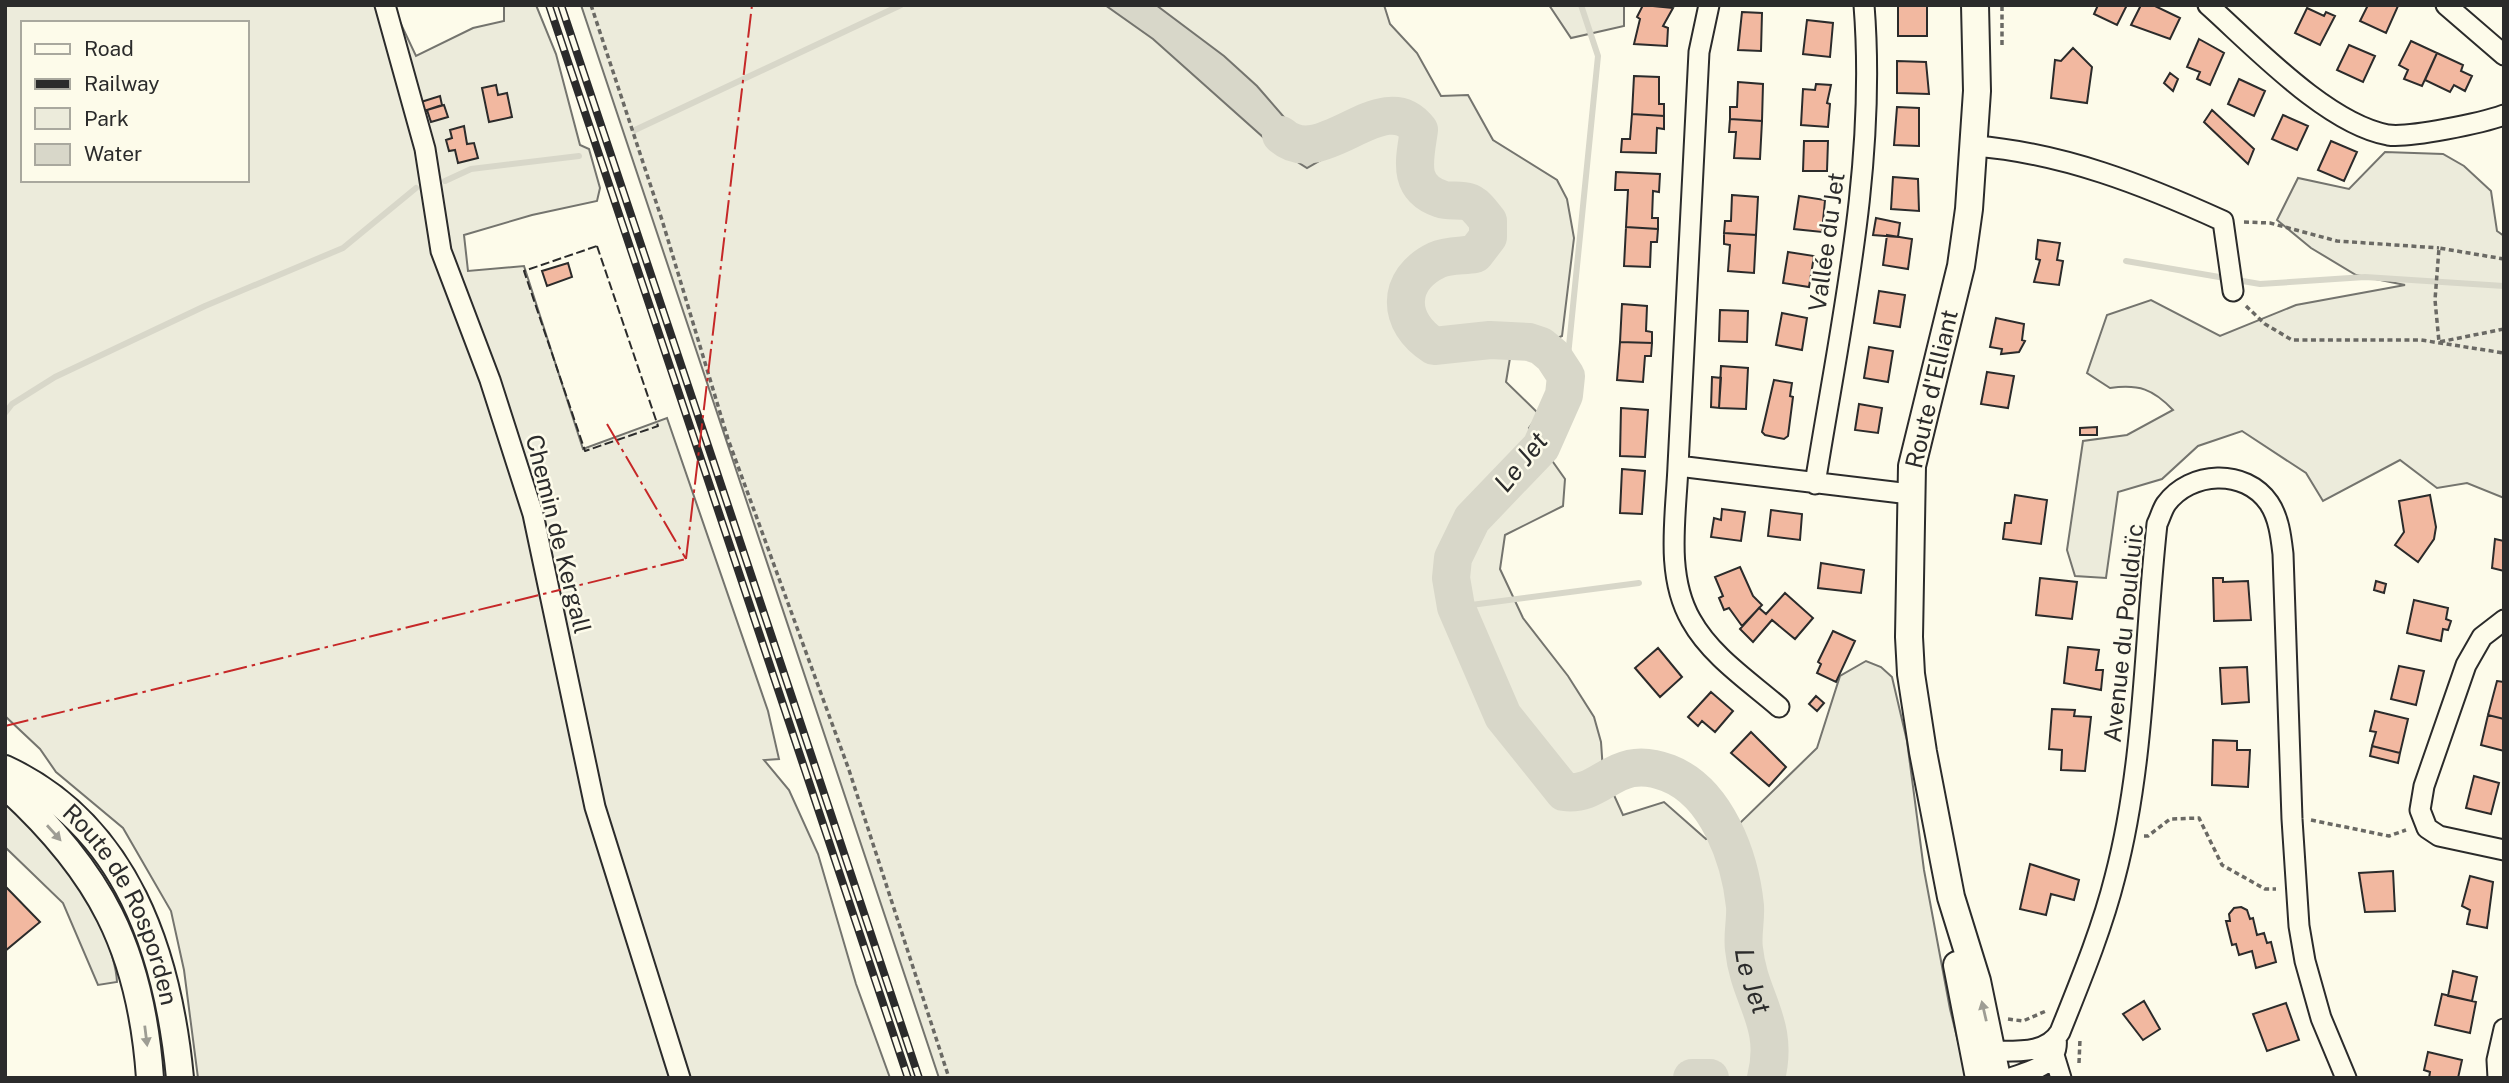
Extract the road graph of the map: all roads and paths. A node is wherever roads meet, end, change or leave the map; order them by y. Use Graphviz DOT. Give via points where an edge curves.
graph roads {
  1 [pos="385,5"];
  2 [pos="591,5"];
  3 [pos="1709,5"];
  4 [pos="1864,5"];
  5 [pos="1975,5"];
  6 [pos="2208,5"];
  7 [pos="2446,5"];
  8 [pos="2504,55"];
  9 [pos="2504,115"];
  10 [pos="1975,146"];
  11 [pos="2224,220"];
  12 [pos="2439,248"];
  13 [pos="2504,259"];
  14 [pos="2233,291"];
  15 [pos="2504,329"];
  16 [pos="2439,342"];
  17 [pos="2504,353"];
  18 [pos="1678,466"];
  19 [pos="1815,484"];
  20 [pos="1910,494"];
  21 [pos="2504,620"];
  22 [pos="1779,707"];
  23 [pos="5,769"];
  24 [pos="5,785"];
  25 [pos="2292,819"];
  26 [pos="2424,824"];
  27 [pos="2148,836"];
  28 [pos="2504,850"];
  29 [pos="2265,889"];
  30 [pos="2000,1012"];
  31 [pos="2065,1019"];
  32 [pos="2504,1028"];
  33 [pos="2055,1047"];
  34 [pos="1981,1061"];
  35 [pos="150,1078"];
  36 [pos="180,1078"];
  37 [pos="680,1078"];
  38 [pos="949,1078"];
  39 [pos="1997,1078"];
  40 [pos="2011,1078"];
  41 [pos="2061,1078"];
  42 [pos="2346,1078"];
  43 [pos="2498,1078"];
  1 -- 37 [label="street, Chemin de Kergall" via="425,149 441,251 490,380 533,514 595,807"];
  2 -- 38 [label="path" via="728,439 849,770"];
  3 -- 18 [label="street" via="1699,52"];
  4 -- 19 [label="street, Vallée du Jet" via="1858,220"];
  5 -- 10 [label="street, Route d'Elliant"];
  6 -- 9 [label="street" via="2316,100 2354,123 2390,135"];
  7 -- 8 [label="street"];
  10 -- 11 [label="street" via="2066,161"];
  10 -- 20 [label="street, Route d'Elliant" via="1961,266 1917,442"];
  11 -- 12 [label="path" via="2270,223 2337,241"];
  11 -- 14 [label="street"];
  12 -- 13 [label="path"];
  12 -- 16 [label="path" via="2435,300"];
  14 -- 16 [label="path" via="2265,324 2292,340"];
  15 -- 16 [label="path"];
  16 -- 17 [label="path"];
  18 -- 19 [label="street"];
  18 -- 22 [label="street" via="1676,574 1688,612 1714,650"];
  19 -- 20 [label="street"];
  20 -- 34 [label="street, Route d'Elliant" via="1911,674 1951,897 1955,951"];
  21 -- 26 [label="street" via="2482,637 2466,665 2420,800"];
  23 -- 36 [label="street, Route de Rosporden" via="44,789 65,807 90,832 129,887 168,990"];
  24 -- 35 [label="street, Route de Rosporden, one-way" via="57,836 102,896 135,973"];
  25 -- 26 [label="path" via="2389,836"];
  25 -- 31 [label="street, Avenue du Poulduïc" via="2279,525 2269,503 2253,486 2219,477 2199,481 2166,504 2157,524 2124,833 2105,911"];
  25 -- 42 [label="street, Avenue du Poulduïc" via="2305,961 2320,1018"];
  26 -- 28 [label="street" via="2449,840"];
  27 -- 29 [label="path" via="2170,819 2199,818 2222,865"];
  30 -- 31 [label="path" via="2018,1021 2043,1010"];
  31 -- 33 [label="street, Avenue du Poulduïc"];
  32 -- 43 [label="street"];
  33 -- 34 [label="street"];
  33 -- 40 [label="street" via="2039,1068"];
  33 -- 41 [label="street"];
  34 -- 39 [label="street, Route d'Elliant"];
}
